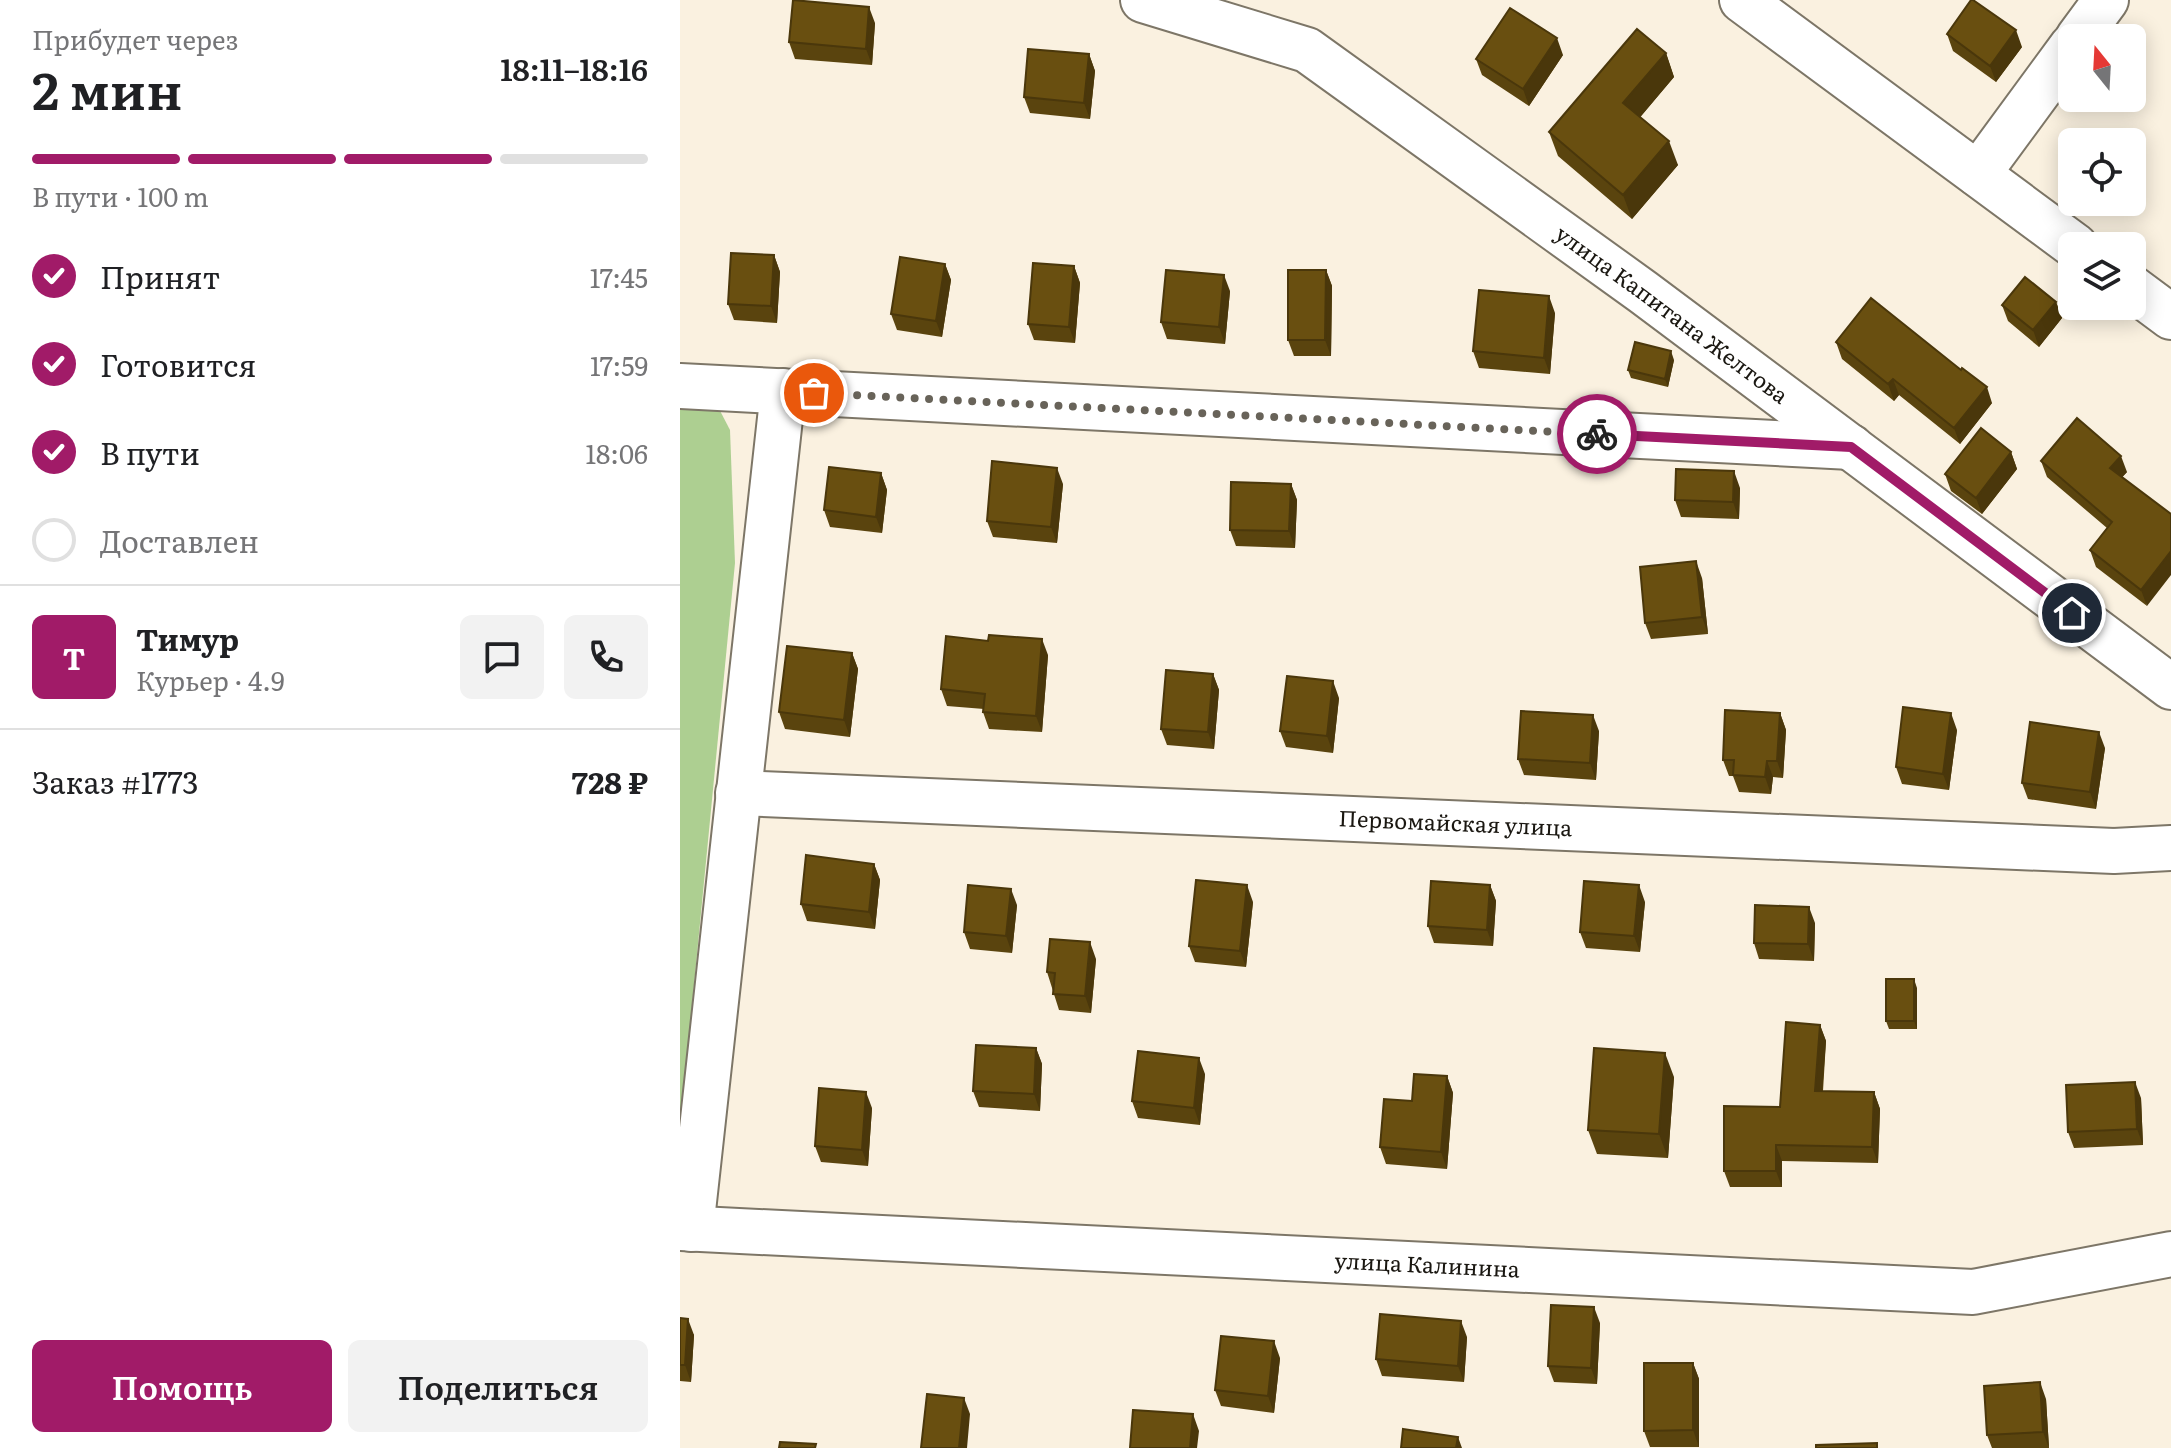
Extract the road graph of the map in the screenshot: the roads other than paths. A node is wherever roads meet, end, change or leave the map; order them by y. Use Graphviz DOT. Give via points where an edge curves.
graph roads {
  1 [pos="1143,0"];
  2 [pos="1742,0"];
  3 [pos="2106,0"];
  4 [pos="2088,24"];
  5 [pos="2058,65"];
  6 [pos="1978,174"];
  7 [pos="2058,233"];
  8 [pos="2146,298"];
  9 [pos="2171,317"];
  10 [pos="680,386"];
  11 [pos="783,391"];
  12 [pos="1851,447"];
  13 [pos="2171,687"];
  14 [pos="738,793"];
  15 [pos="2171,848"];
  16 [pos="686,1229"];
  17 [pos="2171,1254"];
  1 -- 12 [label="street, улица Капитана Желтова" via="1307,50"];
  2 -- 6 [label="street"];
  3 -- 4 [label="street"];
  5 -- 6 [label="street"];
  6 -- 7 [label="street"];
  8 -- 9 [label="street"];
  10 -- 11 [label="street"];
  11 -- 12 [label="street"];
  11 -- 14 [label="street"];
  12 -- 13 [label="street, улица Капитана Желтова"];
  14 -- 15 [label="street, Первомайская улица" via="2114,851"];
  14 -- 16 [label="street"];
  16 -- 17 [label="street, улица Калинина" via="1973,1292"];
}
